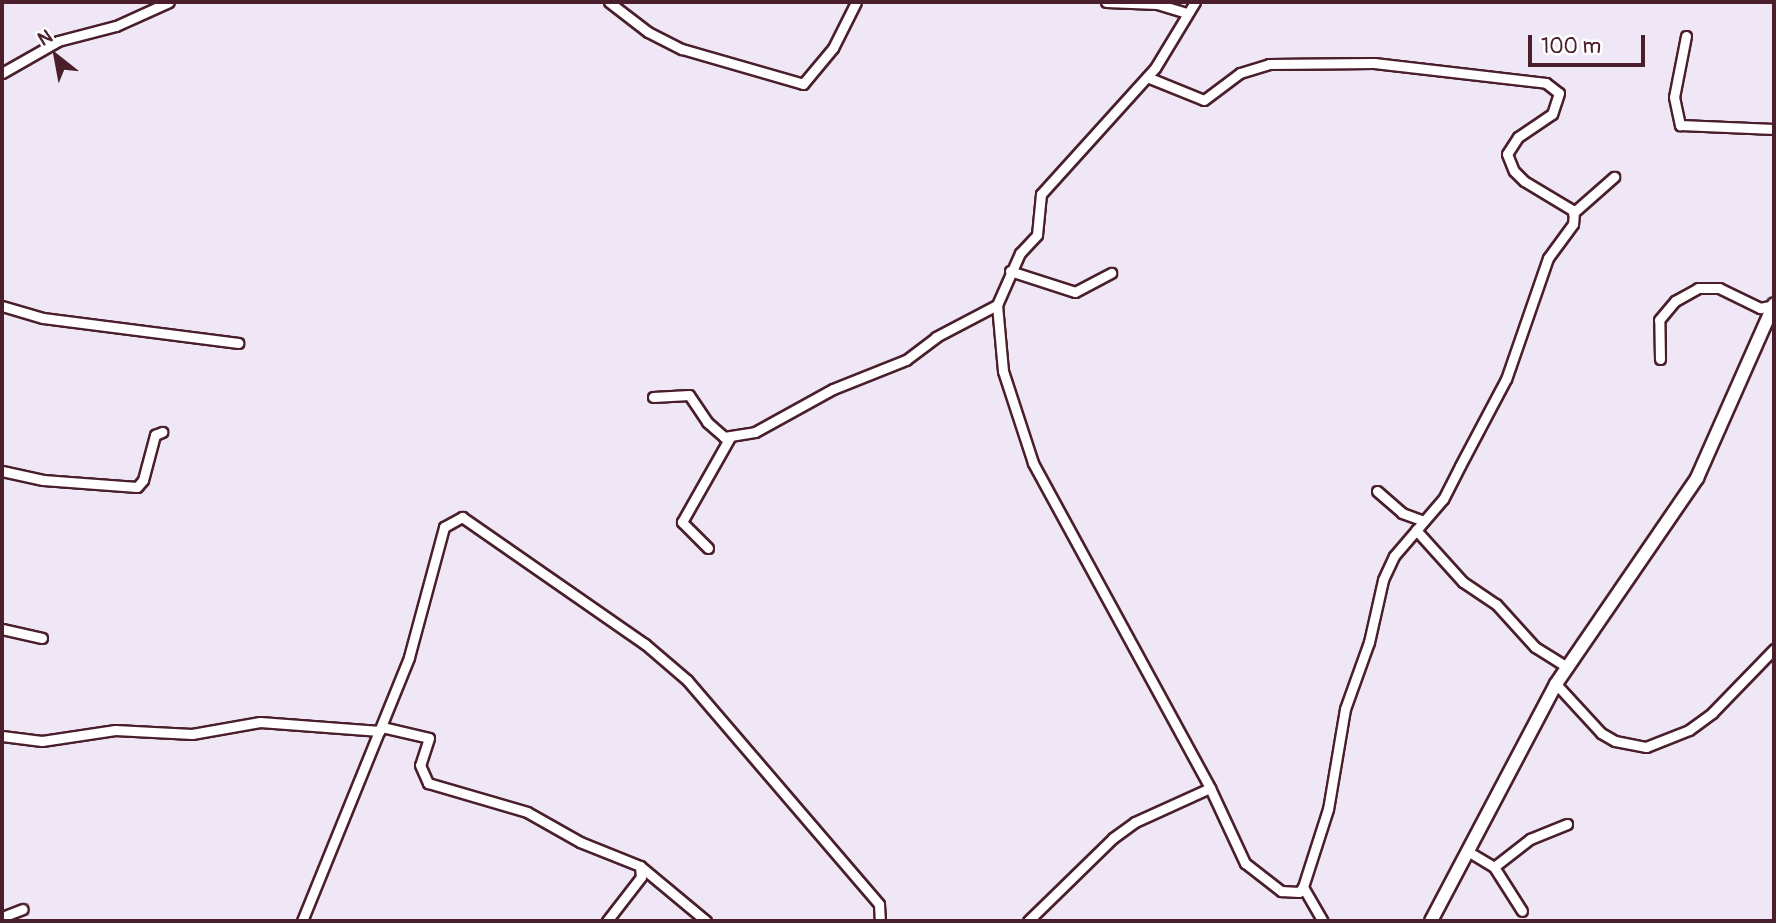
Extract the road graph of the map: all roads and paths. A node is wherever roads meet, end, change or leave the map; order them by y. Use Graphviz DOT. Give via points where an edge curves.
graph roads {
  1 [pos="169,2"];
  2 [pos="609,2"];
  3 [pos="856,2"];
  4 [pos="1107,2"];
  5 [pos="1195,2"];
  6 [pos="1187,13"];
  7 [pos="1686,36"];
  8 [pos="2,73"];
  9 [pos="1147,77"];
  10 [pos="1774,129"];
  11 [pos="1614,177"];
  12 [pos="1573,213"];
  13 [pos="1010,271"];
  14 [pos="1111,273"];
  15 [pos="997,305"];
  16 [pos="1774,305"];
  17 [pos="2,306"];
  18 [pos="238,343"];
  19 [pos="1660,359"];
  20 [pos="653,397"];
  21 [pos="162,432"];
  22 [pos="730,437"];
  23 [pos="2,471"];
  24 [pos="1377,491"];
  25 [pos="1424,521"];
  26 [pos="1416,530"];
  27 [pos="708,548"];
  28 [pos="2,629"];
  29 [pos="41,638"];
  30 [pos="1774,649"];
  31 [pos="1567,667"];
  32 [pos="1556,684"];
  33 [pos="381,729"];
  34 [pos="2,736"];
  35 [pos="1210,788"];
  36 [pos="1567,824"];
  37 [pos="1469,852"];
  38 [pos="640,866"];
  39 [pos="1494,867"];
  40 [pos="1303,887"];
  41 [pos="23,909"];
  42 [pos="1522,911"];
  43 [pos="2,917"];
  44 [pos="302,921"];
  45 [pos="607,921"];
  46 [pos="706,921"];
  47 [pos="880,921"];
  48 [pos="1028,921"];
  49 [pos="1323,921"];
  50 [pos="1431,921"];
  1 -- 8 [label="street" via="116,26 58,41"];
  2 -- 3 [label="street" via="648,32 682,49 803,84 833,48"];
  4 -- 6 [label="street" via="1157,4"];
  5 -- 6 [label="street"];
  6 -- 9 [label="street"];
  7 -- 10 [label="street" via="1674,97 1680,125"];
  9 -- 12 [label="street" via="1204,100 1252,68 1286,61 1374,63 1546,83 1559,93 1560,102 1543,123 1510,146 1509,162 1524,181"];
  9 -- 13 [label="street" via="1041,194 1037,235"];
  11 -- 12 [label="street"];
  12 -- 25 [label="street" via="1573,223 1548,258 1506,379 1443,499"];
  13 -- 14 [label="street" via="1074,292"];
  13 -- 15 [label="street"];
  15 -- 22 [label="street" via="897,364 834,389 772,425"];
  15 -- 35 [label="street" via="1006,386 1033,463"];
  16 -- 19 [label="street" via="1760,308 1719,288 1698,288 1675,302 1659,320"];
  16 -- 31 [label="main road" via="1697,478"];
  17 -- 18 [label="street" via="43,317"];
  20 -- 22 [label="street" via="689,395 720,435"];
  21 -- 23 [label="street" via="155,435 144,480 137,487 43,480"];
  22 -- 27 [label="street" via="682,522"];
  24 -- 25 [label="street" via="1402,513"];
  25 -- 26 [label="street"];
  26 -- 31 [label="street" via="1463,582 1496,604 1550,659"];
  26 -- 40 [label="street" via="1394,556 1383,580 1364,660 1345,709 1328,809"];
  28 -- 29 [label="street"];
  30 -- 32 [label="street" via="1712,713 1689,730 1646,747 1623,744 1601,733"];
  31 -- 32 [label="main road"];
  32 -- 37 [label="main road"];
  33 -- 34 [label="street" via="260,722 192,734 116,730 42,741"];
  33 -- 38 [label="street" via="429,738 420,765 428,783 527,812 580,842"];
  33 -- 44 [label="street"];
  33 -- 47 [label="street" via="409,656 444,527 462,517 645,644 687,680 879,904"];
  35 -- 40 [label="street" via="1252,873 1281,891 1299,892"];
  35 -- 48 [label="street" via="1135,822 1112,838"];
  36 -- 39 [label="street" via="1530,839"];
  37 -- 39 [label="street"];
  37 -- 50 [label="main road"];
  38 -- 45 [label="street" via="641,877"];
  38 -- 46 [label="street"];
  39 -- 42 [label="street"];
  40 -- 49 [label="street"];
  41 -- 43 [label="street"];
}
